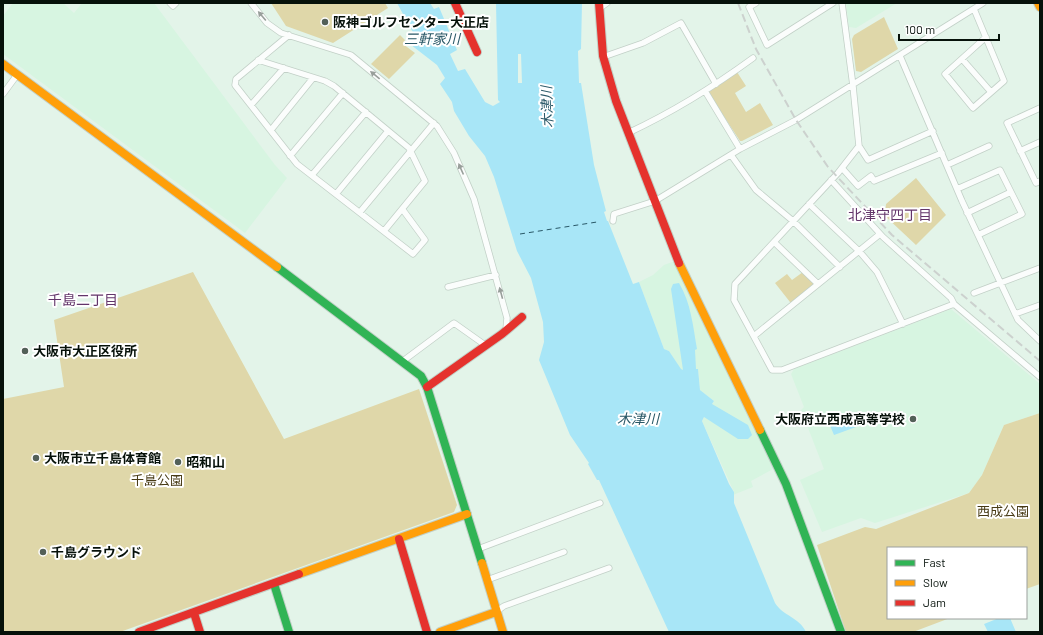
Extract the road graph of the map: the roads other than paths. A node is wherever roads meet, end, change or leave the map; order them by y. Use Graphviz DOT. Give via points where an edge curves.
graph roads {
  1 [pos="170,3"];
  2 [pos="176,3"];
  3 [pos="251,3"];
  4 [pos="455,3"];
  5 [pos="756,3"];
  6 [pos="833,3"];
  7 [pos="842,3"];
  8 [pos="983,3"];
  9 [pos="1038,3"];
  10 [pos="602,4"];
  11 [pos="1040,7"];
  12 [pos="974,9"];
  13 [pos="288,35"];
  14 [pos="986,37"];
  15 [pos="477,52"];
  16 [pos="900,56"];
  17 [pos="603,57"];
  18 [pos="753,58"];
  19 [pos="962,59"];
  20 [pos="258,60"];
  21 [pos="3,64"];
  22 [pos="284,68"];
  23 [pos="18,75"];
  24 [pos="313,78"];
  25 [pos="716,84"];
  26 [pos="854,86"];
  27 [pos="705,91"];
  28 [pos="991,92"];
  29 [pos="343,93"];
  30 [pos="3,94"];
  31 [pos="251,105"];
  32 [pos="1040,108"];
  33 [pos="366,112"];
  34 [pos="434,123"];
  35 [pos="270,130"];
  36 [pos="388,131"];
  37 [pos="933,131"];
  38 [pos="628,133"];
  39 [pos="1040,142"];
  40 [pos="859,146"];
  41 [pos="989,146"];
  42 [pos="740,149"];
  43 [pos="411,151"];
  44 [pos="1020,151"];
  45 [pos="942,153"];
  46 [pos="731,155"];
  47 [pos="290,156"];
  48 [pos="947,166"];
  49 [pos="842,168"];
  50 [pos="312,175"];
  51 [pos="831,180"];
  52 [pos="1040,181"];
  53 [pos="957,189"];
  54 [pos="1011,192"];
  55 [pos="336,194"];
  56 [pos="655,201"];
  57 [pos="809,204"];
  58 [pos="403,210"];
  59 [pos="360,212"];
  60 [pos="967,213"];
  61 [pos="613,221"];
  62 [pos="793,221"];
  63 [pos="384,231"];
  64 [pos="880,234"];
  65 [pos="978,235"];
  66 [pos="774,242"];
  67 [pos="859,251"];
  68 [pos="840,267"];
  69 [pos="1040,268"];
  70 [pos="496,275"];
  71 [pos="1000,283"];
  72 [pos="818,284"];
  73 [pos="448,287"];
  74 [pos="974,293"];
  75 [pos="954,304"];
  76 [pos="1040,305"];
  77 [pos="1015,314"];
  78 [pos="522,317"];
  79 [pos="904,324"];
  80 [pos="506,330"];
  81 [pos="754,336"];
  82 [pos="1040,342"];
  83 [pos="485,346"];
  84 [pos="403,361"];
  85 [pos="1040,377"];
  86 [pos="427,387"];
  87 [pos="600,503"];
  88 [pos="467,514"];
  89 [pos="399,539"];
  90 [pos="478,549"];
  91 [pos="564,552"];
  92 [pos="609,568"];
  93 [pos="487,580"];
  94 [pos="274,584"];
  95 [pos="496,612"];
  96 [pos="194,613"];
  97 [pos="144,631"];
  98 [pos="200,632"];
  99 [pos="289,632"];
  100 [pos="427,632"];
  101 [pos="440,632"];
  102 [pos="503,632"];
  103 [pos="841,632"];
  1 -- 2 [label="street" via="173,6"];
  13 -- 3 [label="street, one-way" via="273,28"];
  4 -- 15 [label="street"];
  5 -- 6 [label="street" via="749,7 768,45"];
  7 -- 26 [label="street"];
  8 -- 12 [label="street"];
  9 -- 11 [label="street"];
  10 -- 17 [label="street"];
  12 -- 14 [label="street"];
  12 -- 16 [label="street"];
  13 -- 20 [label="street"];
  34 -- 13 [label="street, one-way" via="351,55"];
  14 -- 19 [label="street"];
  14 -- 28 [label="street" via="1004,81"];
  16 -- 26 [label="street"];
  16 -- 37 [label="street"];
  17 -- 25 [label="street" via="643,43 681,23"];
  17 -- 38 [label="street"];
  18 -- 25 [label="street"];
  19 -- 28 [label="street"];
  19 -- 28 [label="street" via="945,74 973,108"];
  20 -- 22 [label="street"];
  20 -- 31 [label="street" via="234,82"];
  21 -- 23 [label="street"];
  22 -- 24 [label="street"];
  22 -- 31 [label="street"];
  23 -- 30 [label="street"];
  23 -- 84 [label="street"];
  24 -- 29 [label="street" via="325,81"];
  24 -- 35 [label="street"];
  25 -- 27 [label="street"];
  26 -- 40 [label="street"];
  26 -- 42 [label="street"];
  27 -- 38 [label="street" via="670,113"];
  27 -- 42 [label="street"];
  29 -- 33 [label="street"];
  29 -- 47 [label="street"];
  31 -- 35 [label="street"];
  32 -- 44 [label="street" via="1007,123"];
  33 -- 36 [label="street"];
  33 -- 50 [label="street"];
  34 -- 43 [label="street"];
  70 -- 34 [label="street, one-way" via="474,199 451,148"];
  35 -- 47 [label="street"];
  36 -- 43 [label="street"];
  36 -- 55 [label="street"];
  37 -- 40 [label="street" via="868,160"];
  37 -- 45 [label="street"];
  38 -- 56 [label="street"];
  39 -- 44 [label="street"];
  40 -- 49 [label="street"];
  41 -- 48 [label="street"];
  42 -- 46 [label="street"];
  43 -- 58 [label="street" via="425,181"];
  43 -- 59 [label="street"];
  44 -- 52 [label="street" via="1036,183"];
  45 -- 48 [label="street"];
  45 -- 49 [label="street" via="874,181 871,176 858,186"];
  46 -- 56 [label="street"];
  46 -- 62 [label="street" via="756,190"];
  47 -- 50 [label="street"];
  48 -- 53 [label="street"];
  49 -- 51 [label="street"];
  50 -- 55 [label="street"];
  51 -- 57 [label="street"];
  51 -- 64 [label="street"];
  53 -- 54 [label="street" via="1000,170"];
  53 -- 60 [label="street"];
  54 -- 60 [label="street"];
  54 -- 65 [label="street" via="1022,214"];
  55 -- 59 [label="street"];
  56 -- 61 [label="street" via="614,214"];
  56 -- 103 [label="street" via="683,272 786,484"];
  57 -- 62 [label="street"];
  57 -- 67 [label="street"];
  58 -- 63 [label="street"];
  58 -- 63 [label="street" via="425,240 413,254"];
  59 -- 63 [label="street"];
  60 -- 65 [label="street"];
  62 -- 66 [label="street"];
  62 -- 68 [label="street"];
  64 -- 67 [label="street"];
  64 -- 75 [label="street" via="951,298"];
  65 -- 71 [label="street"];
  66 -- 72 [label="street"];
  66 -- 81 [label="street" via="736,284 734,300"];
  67 -- 68 [label="street"];
  67 -- 79 [label="street" via="877,272"];
  68 -- 72 [label="street"];
  69 -- 71 [label="street"];
  70 -- 73 [label="street"];
  80 -- 70 [label="street, one-way" via="507,318"];
  71 -- 74 [label="street"];
  71 -- 77 [label="street"];
  72 -- 81 [label="street"];
  75 -- 79 [label="street"];
  75 -- 85 [label="street"];
  76 -- 77 [label="street"];
  77 -- 82 [label="street"];
  78 -- 80 [label="street"];
  79 -- 81 [label="street" via="782,370 772,370"];
  80 -- 83 [label="street"];
  83 -- 84 [label="street" via="454,323"];
  83 -- 86 [label="street"];
  84 -- 86 [label="street" via="421,376"];
  86 -- 88 [label="street"];
  87 -- 90 [label="street"];
  88 -- 89 [label="street"];
  88 -- 90 [label="street"];
  89 -- 94 [label="street"];
  89 -- 100 [label="street"];
  90 -- 93 [label="street"];
  91 -- 93 [label="street"];
  92 -- 95 [label="street" via="504,606"];
  93 -- 95 [label="street"];
  94 -- 96 [label="street"];
  94 -- 99 [label="street"];
  95 -- 101 [label="street"];
  95 -- 102 [label="street"];
  96 -- 97 [label="street"];
  96 -- 98 [label="street"];
}
